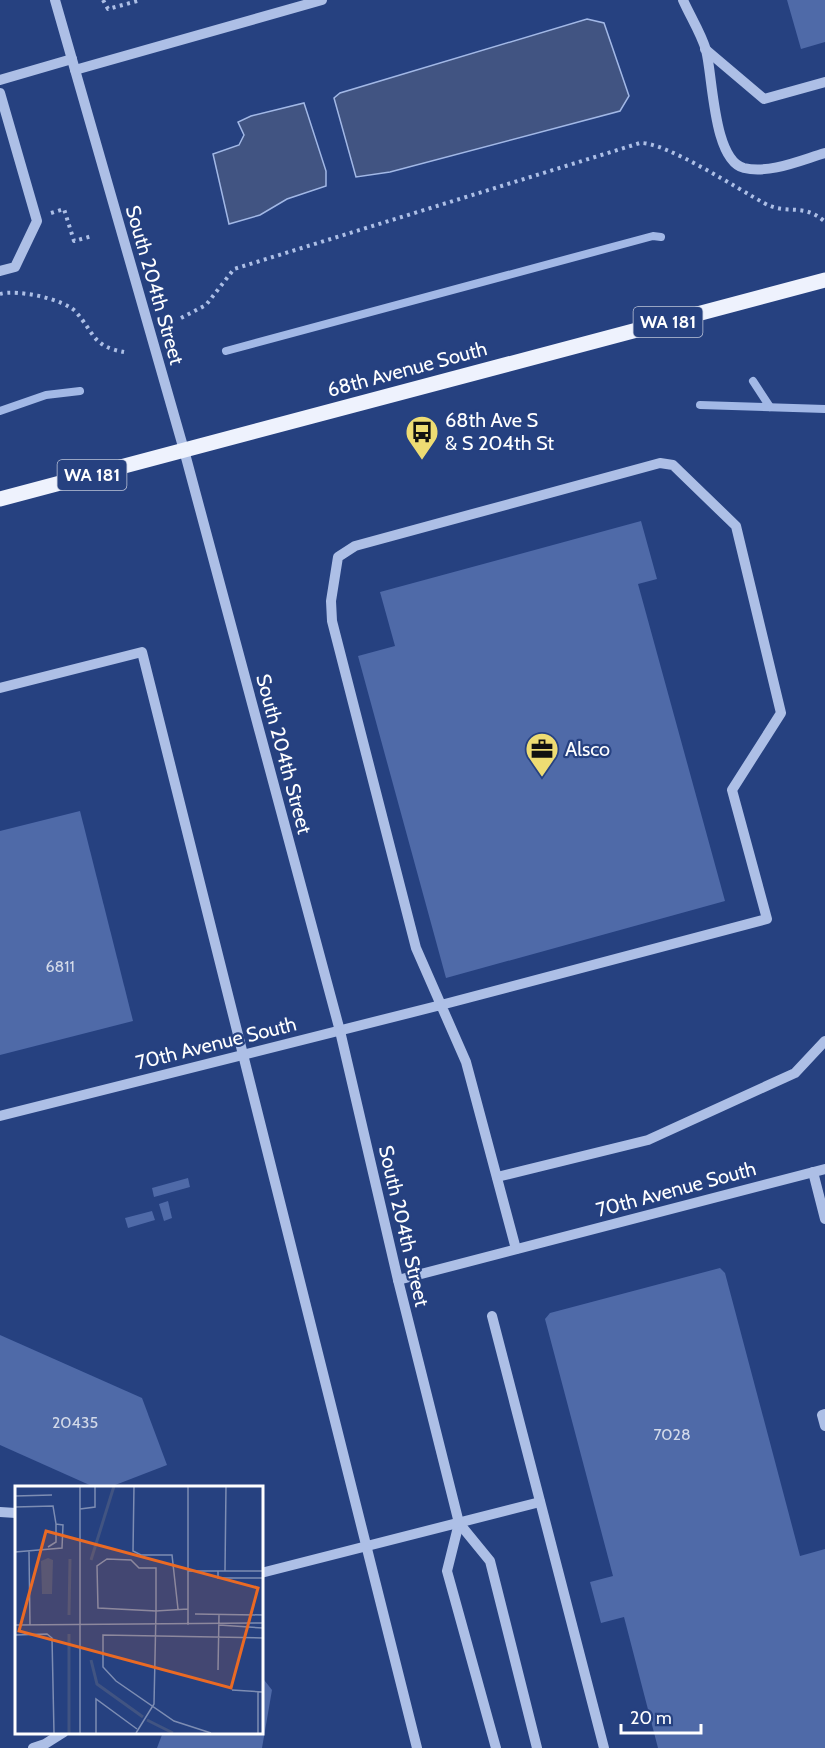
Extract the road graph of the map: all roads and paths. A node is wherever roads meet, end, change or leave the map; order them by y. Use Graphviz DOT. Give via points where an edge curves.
graph roads {
  1 [pos="55,0"];
  2 [pos="103,0"];
  3 [pos="141,0"];
  4 [pos="322,0"];
  5 [pos="683,0"];
  6 [pos="705,49"];
  7 [pos="73,65"];
  8 [pos="0,80"];
  9 [pos="825,82"];
  10 [pos="0,93"];
  11 [pos="825,153"];
  12 [pos="36,218"];
  13 [pos="824,220"];
  14 [pos="92,236"];
  15 [pos="0,271"];
  16 [pos="825,280"];
  17 [pos="0,294"];
  18 [pos="181,318"];
  19 [pos="124,352"];
  20 [pos="184,450"];
  21 [pos="0,500"];
  22 [pos="0,688"];
  23 [pos="441,1005"];
  24 [pos="340,1030"];
  25 [pos="825,1041"];
  26 [pos="242,1055"];
  27 [pos="0,1116"];
  28 [pos="825,1168"];
  29 [pos="813,1172"];
  30 [pos="497,1178"];
  31 [pos="825,1219"];
  32 [pos="516,1249"];
  33 [pos="398,1280"];
  34 [pos="492,1316"];
  35 [pos="825,1414"];
  36 [pos="825,1426"];
  37 [pos="540,1502"];
  38 [pos="0,1512"];
  39 [pos="15,1514"];
  40 [pos="459,1523"];
  41 [pos="366,1547"];
  42 [pos="262,1573"];
  43 [pos="60,1733"];
  44 [pos="33,1748"];
  45 [pos="417,1748"];
  46 [pos="496,1748"];
  47 [pos="537,1748"];
  48 [pos="604,1748"];
  1 -- 7 [label="street, South 204th Street"];
  2 -- 3 [label="path" via="108,9"];
  4 -- 7 [label="street"];
  5 -- 6 [label="street"];
  6 -- 9 [label="street" via="764,99"];
  6 -- 11 [label="street" via="720,132 730,159 743,168 773,168"];
  7 -- 8 [label="street"];
  7 -- 20 [label="street, South 204th Street"];
  10 -- 12 [label="street"];
  12 -- 14 [label="path" via="64,209 74,241"];
  12 -- 15 [label="street" via="15,267"];
  13 -- 18 [label="path" via="811,210 772,208 674,154 651,143 640,143 234,268 206,305"];
  16 -- 20 [label="main road, 68th Avenue South / WA 181"];
  17 -- 19 [label="path" via="30,294 69,307 105,348"];
  20 -- 21 [label="main road, 68th Avenue South / WA 181"];
  20 -- 24 [label="street, South 204th Street"];
  22 -- 26 [label="street" via="142,652"];
  23 -- 23 [label="street" via="767,919 732,790 781,713 736,526 674,465 660,463 354,546 338,557 332,621 416,948"];
  23 -- 24 [label="street, 70th Avenue South"];
  23 -- 30 [label="street" via="466,1062"];
  24 -- 26 [label="street, 70th Avenue South"];
  24 -- 33 [label="street, South 204th Street"];
  25 -- 30 [label="street" via="795,1073 648,1140"];
  26 -- 27 [label="street, 70th Avenue South"];
  26 -- 41 [label="street"];
  28 -- 29 [label="street, 70th Avenue South"];
  29 -- 31 [label="street"];
  29 -- 32 [label="street, 70th Avenue South"];
  30 -- 32 [label="street"];
  32 -- 33 [label="street, 70th Avenue South"];
  33 -- 40 [label="street, South 204th Street"];
  34 -- 37 [label="street"];
  35 -- 36 [label="street"];
  37 -- 40 [label="street"];
  37 -- 48 [label="street"];
  38 -- 39 [label="street"];
  40 -- 41 [label="street"];
  40 -- 46 [label="street, South 204th Street" via="447,1571"];
  40 -- 47 [label="street, South 204th Street" via="490,1560"];
  41 -- 42 [label="street"];
  41 -- 45 [label="street"];
  43 -- 44 [label="street"];
}
